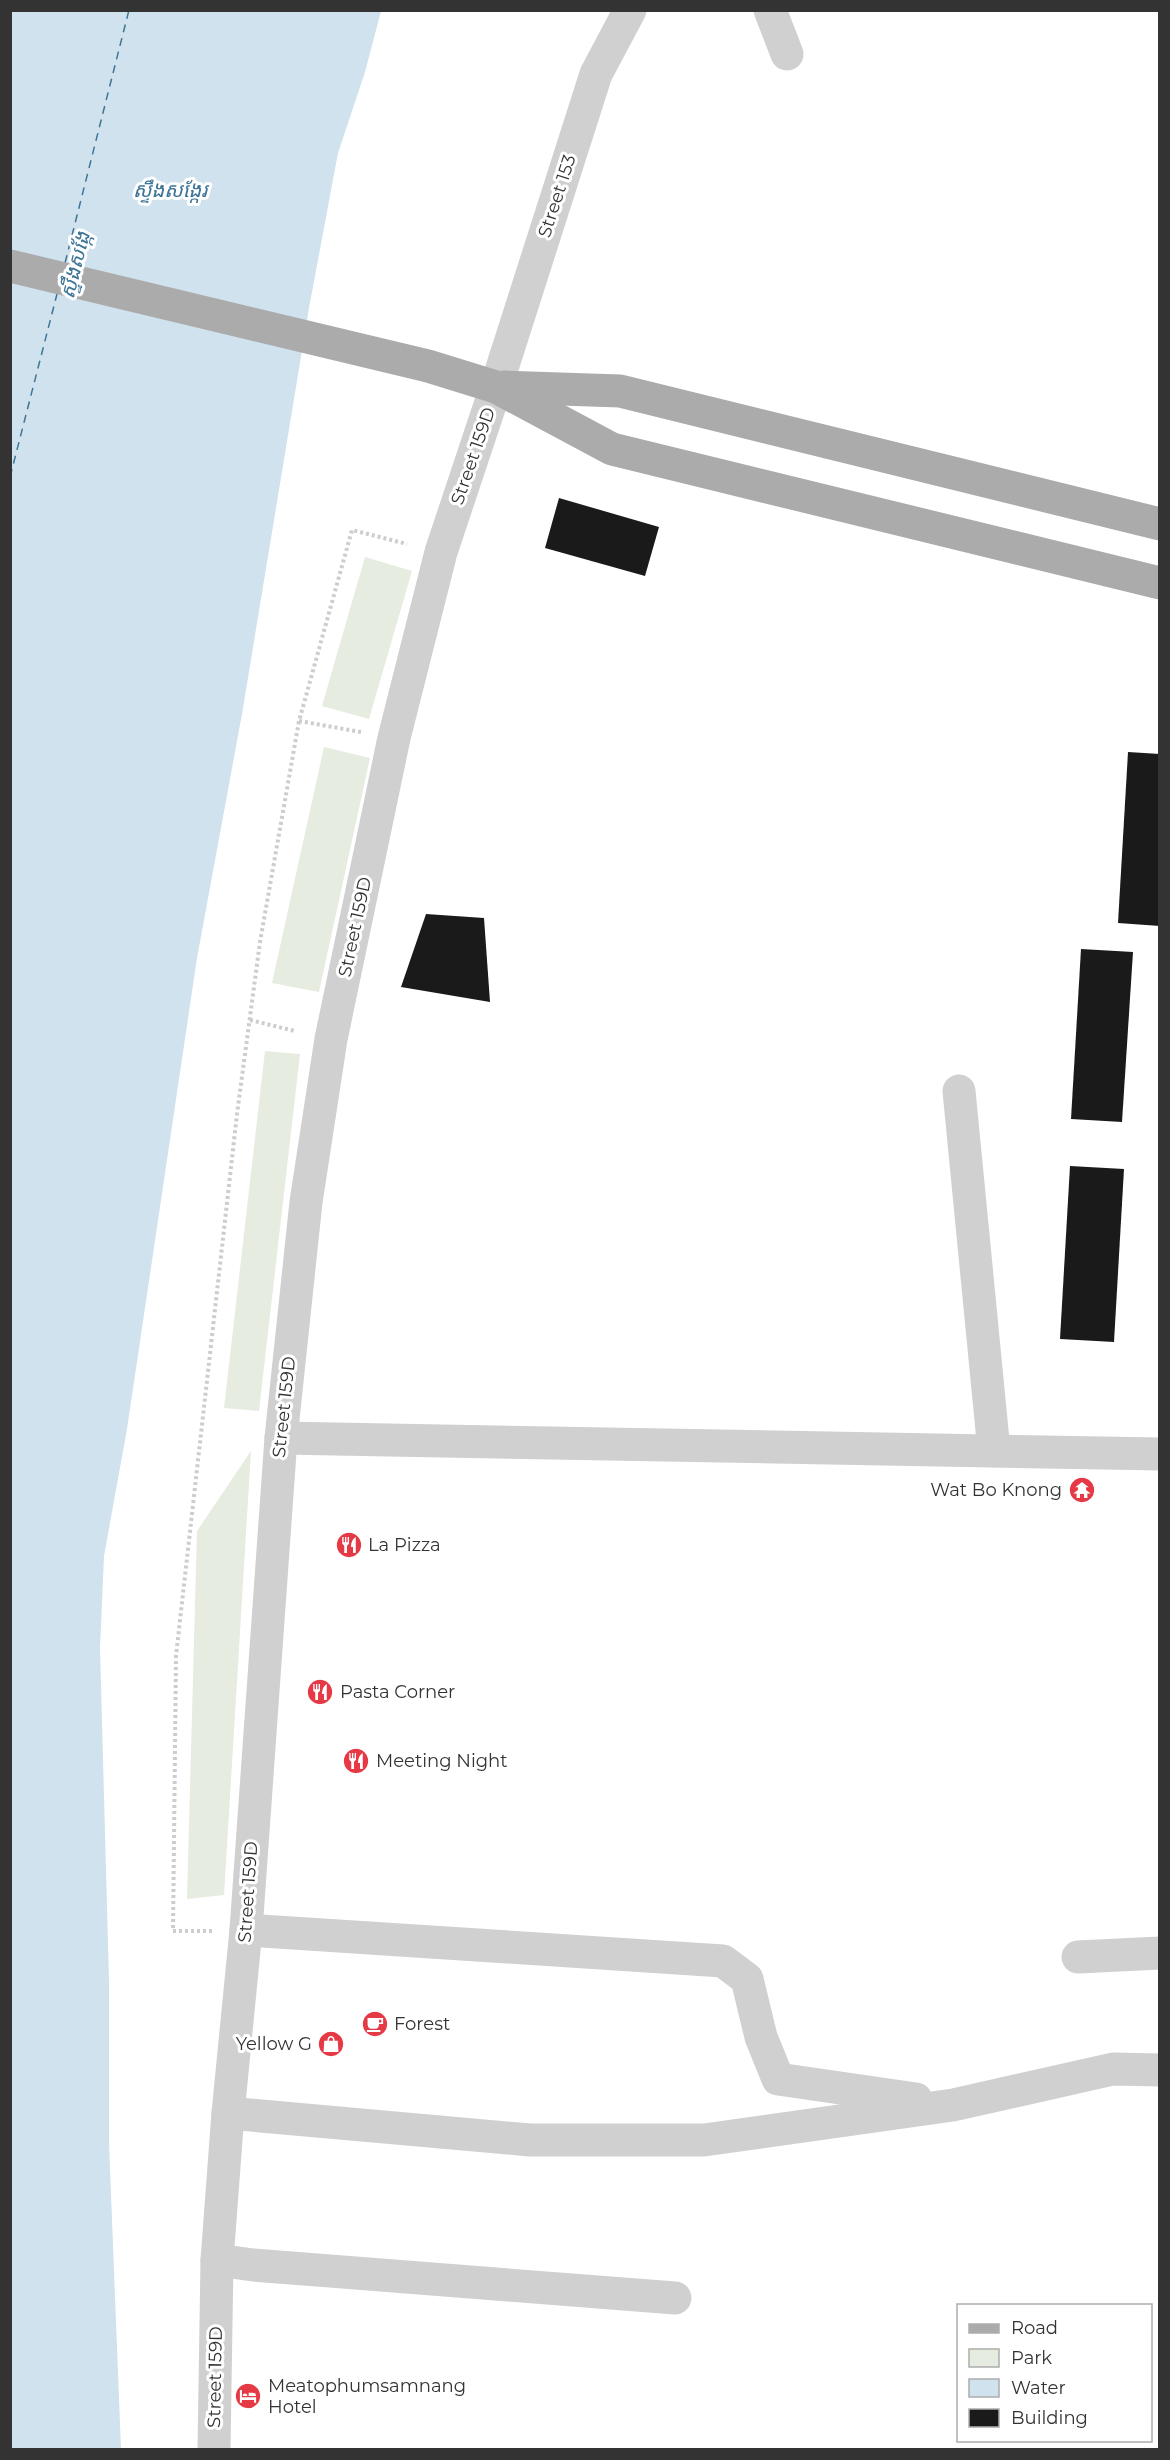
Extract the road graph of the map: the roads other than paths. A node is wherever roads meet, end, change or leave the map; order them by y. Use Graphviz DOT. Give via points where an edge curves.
graph roads {
  1 [pos="630,10"];
  2 [pos="770,10"];
  3 [pos="787,54"];
  4 [pos="10,266"];
  5 [pos="496,387"];
  6 [pos="1160,524"];
  7 [pos="1160,583"];
  8 [pos="959,1091"];
  9 [pos="281,1438"];
  10 [pos="994,1451"];
  11 [pos="1160,1454"];
  12 [pos="246,1930"];
  13 [pos="1160,1953"];
  14 [pos="1078,1957"];
  15 [pos="1160,2070"];
  16 [pos="953,2105"];
  17 [pos="228,2113"];
  18 [pos="217,2260"];
  19 [pos="675,2298"];
  20 [pos="214,2450"];
  1 -- 5 [label="street, Street 153" via="596,74"];
  2 -- 3 [label="street"];
  4 -- 5 [label="main road" via="428,366"];
  5 -- 6 [label="main road" via="620,391"];
  5 -- 7 [label="main road" via="612,449"];
  5 -- 9 [label="street, Street 159D" via="441,552 394,738 331,1040 306,1202"];
  8 -- 10 [label="street"];
  9 -- 10 [label="street"];
  9 -- 12 [label="street, Street 159D"];
  10 -- 11 [label="street"];
  12 -- 16 [label="street" via="723,1961 747,1979 761,2037 778,2079"];
  12 -- 17 [label="street, Street 159D"];
  13 -- 14 [label="street"];
  15 -- 16 [label="street" via="1113,2069"];
  16 -- 17 [label="street" via="704,2140 530,2140"];
  17 -- 18 [label="street, Street 159D"];
  18 -- 19 [label="street"];
  18 -- 20 [label="street, Street 159D"];
}
